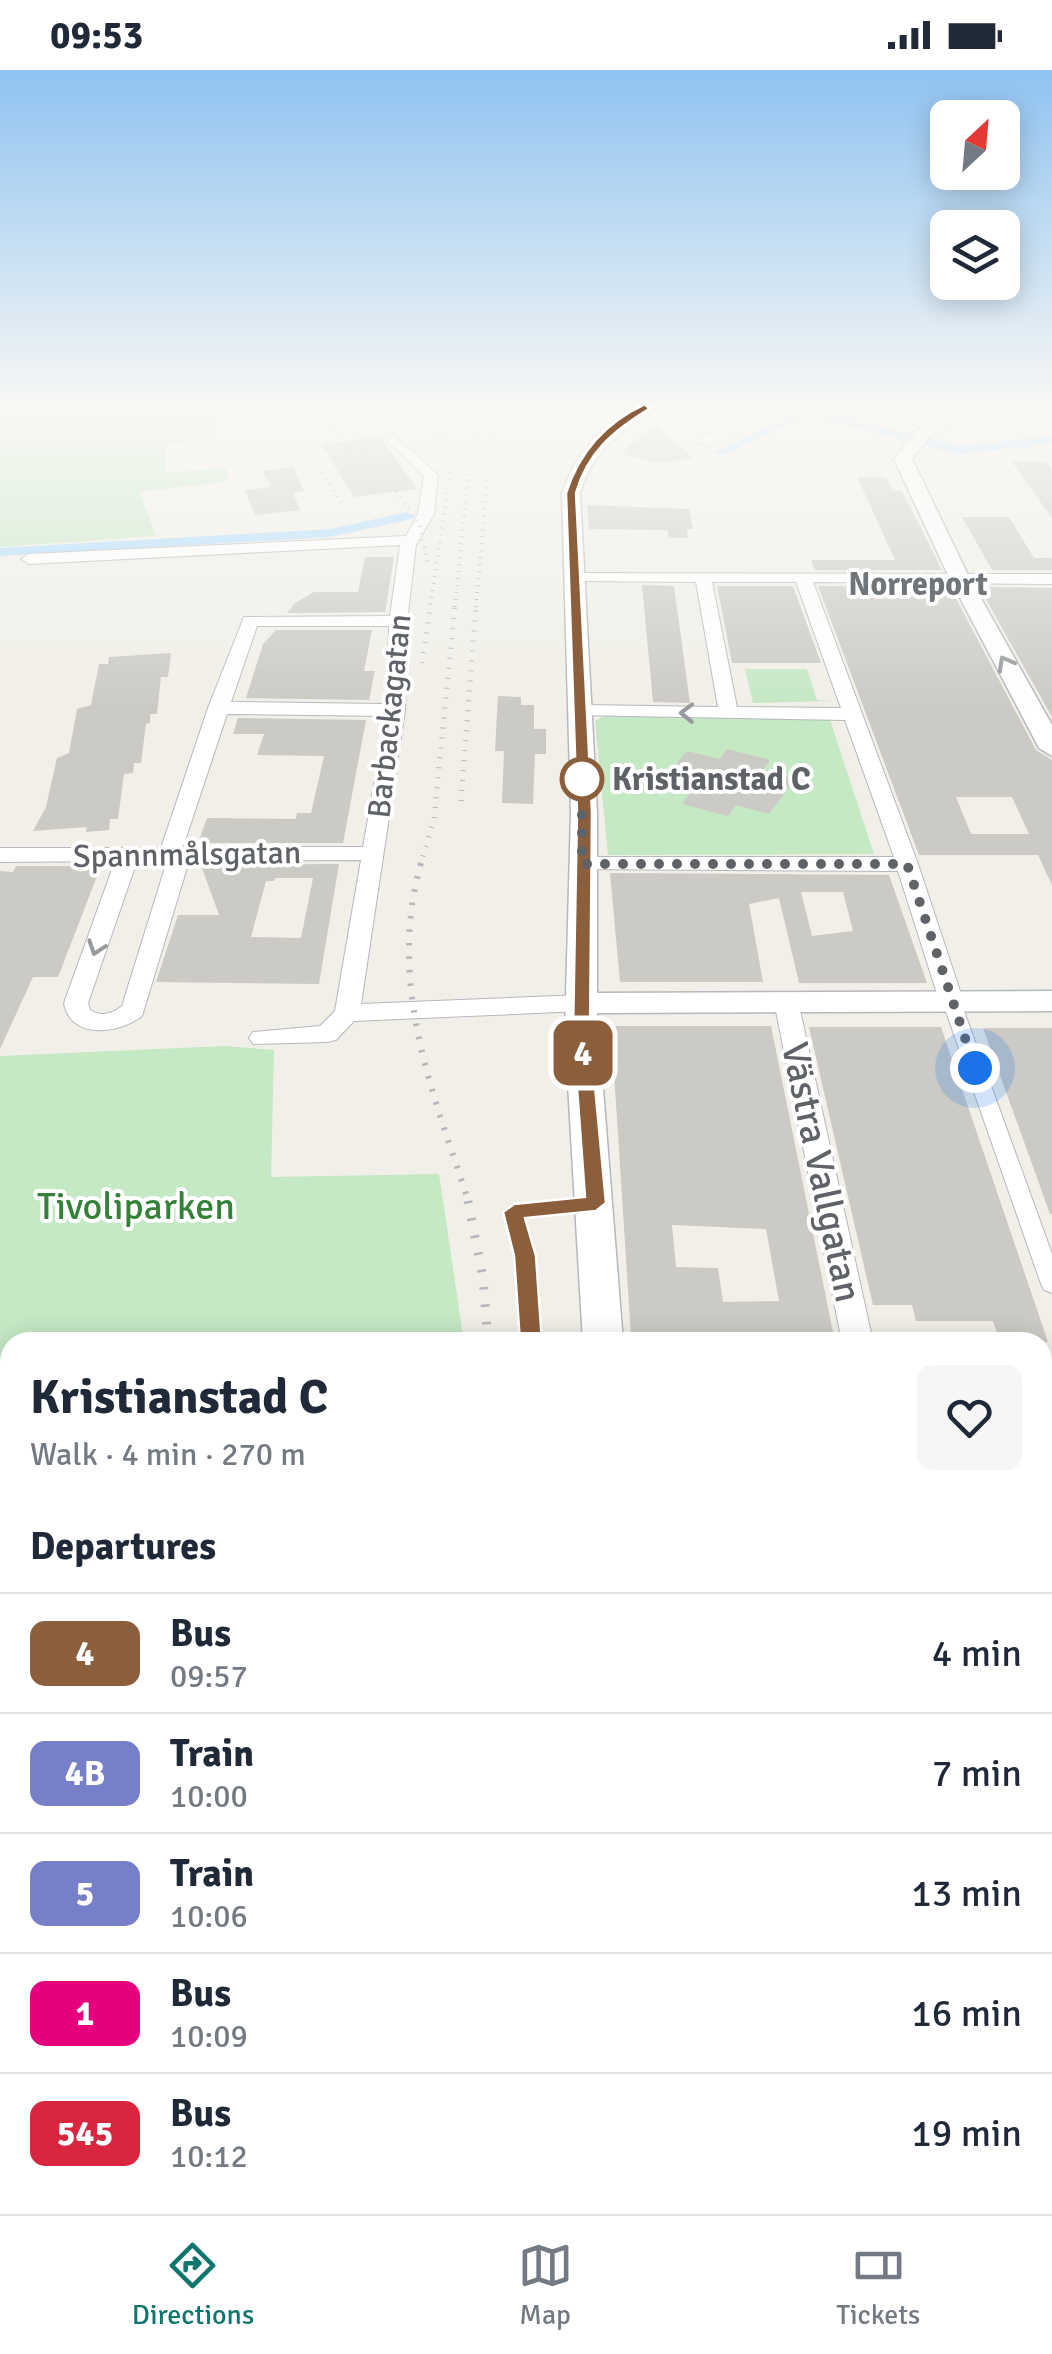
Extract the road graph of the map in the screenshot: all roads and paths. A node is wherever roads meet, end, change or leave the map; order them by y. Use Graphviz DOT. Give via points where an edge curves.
graph roads {
  1 [pos="427,507"];
  2 [pos="572,507"];
  3 [pos="925,507"];
  4 [pos="411,540"];
  5 [pos="28,559"];
  6 [pos="576,576"];
  7 [pos="703,577"];
  8 [pos="802,578"];
  9 [pos="959,578"];
  10 [pos="1052,578"];
  11 [pos="398,622"];
  12 [pos="217,708"];
  13 [pos="396,710"];
  14 [pos="582,711"];
  15 [pos="729,713"];
  16 [pos="854,714"];
  17 [pos="1052,748"];
  18 [pos="374,853"];
  19 [pos="175,854"];
  20 [pos="0,855"];
  21 [pos="128,856"];
  22 [pos="582,864"];
  23 [pos="907,864"];
  24 [pos="951,1000"];
  25 [pos="786,1001"];
  26 [pos="1052,1001"];
  27 [pos="581,1003"];
  28 [pos="347,1013"];
  29 [pos="262,1038"];
  30 [pos="1046,1248"];
  31 [pos="1052,1284"];
  32 [pos="602,1332"];
  33 [pos="856,1332"];
  1 -- 4 [label="street, Barbackagatan"];
  2 -- 6 [label="street"];
  3 -- 9 [label="street"];
  4 -- 5 [label="street"];
  4 -- 11 [label="street, Barbackagatan"];
  6 -- 7 [label="street"];
  6 -- 14 [label="street"];
  7 -- 8 [label="street"];
  7 -- 15 [label="street"];
  8 -- 9 [label="street"];
  8 -- 16 [label="street"];
  9 -- 10 [label="street"];
  17 -- 9 [label="street, one-way"];
  11 -- 12 [label="street" via="250,620"];
  11 -- 13 [label="street, Barbackagatan"];
  12 -- 13 [label="street"];
  12 -- 19 [label="street"];
  13 -- 18 [label="street, Barbackagatan"];
  15 -- 14 [label="street, one-way"];
  14 -- 22 [label="street"];
  15 -- 16 [label="street"];
  16 -- 23 [label="street"];
  18 -- 19 [label="street, Spannmålsgatan"];
  18 -- 28 [label="street, Barbackagatan"];
  19 -- 21 [label="street, Spannmålsgatan"];
  21 -- 19 [label="street, one-way" via="76,1003 87,1021 116,1021 134,1010"];
  20 -- 21 [label="street, Spannmålsgatan"];
  22 -- 23 [label="street"];
  22 -- 27 [label="street"];
  23 -- 24 [label="street"];
  24 -- 25 [label="street"];
  24 -- 26 [label="street"];
  24 -- 30 [label="street"];
  25 -- 27 [label="street"];
  25 -- 33 [label="street, Västra Vallgatan"];
  27 -- 28 [label="street"];
  27 -- 32 [label="street"];
  28 -- 29 [label="street" via="327,1034"];
  30 -- 31 [label="street"];
}
